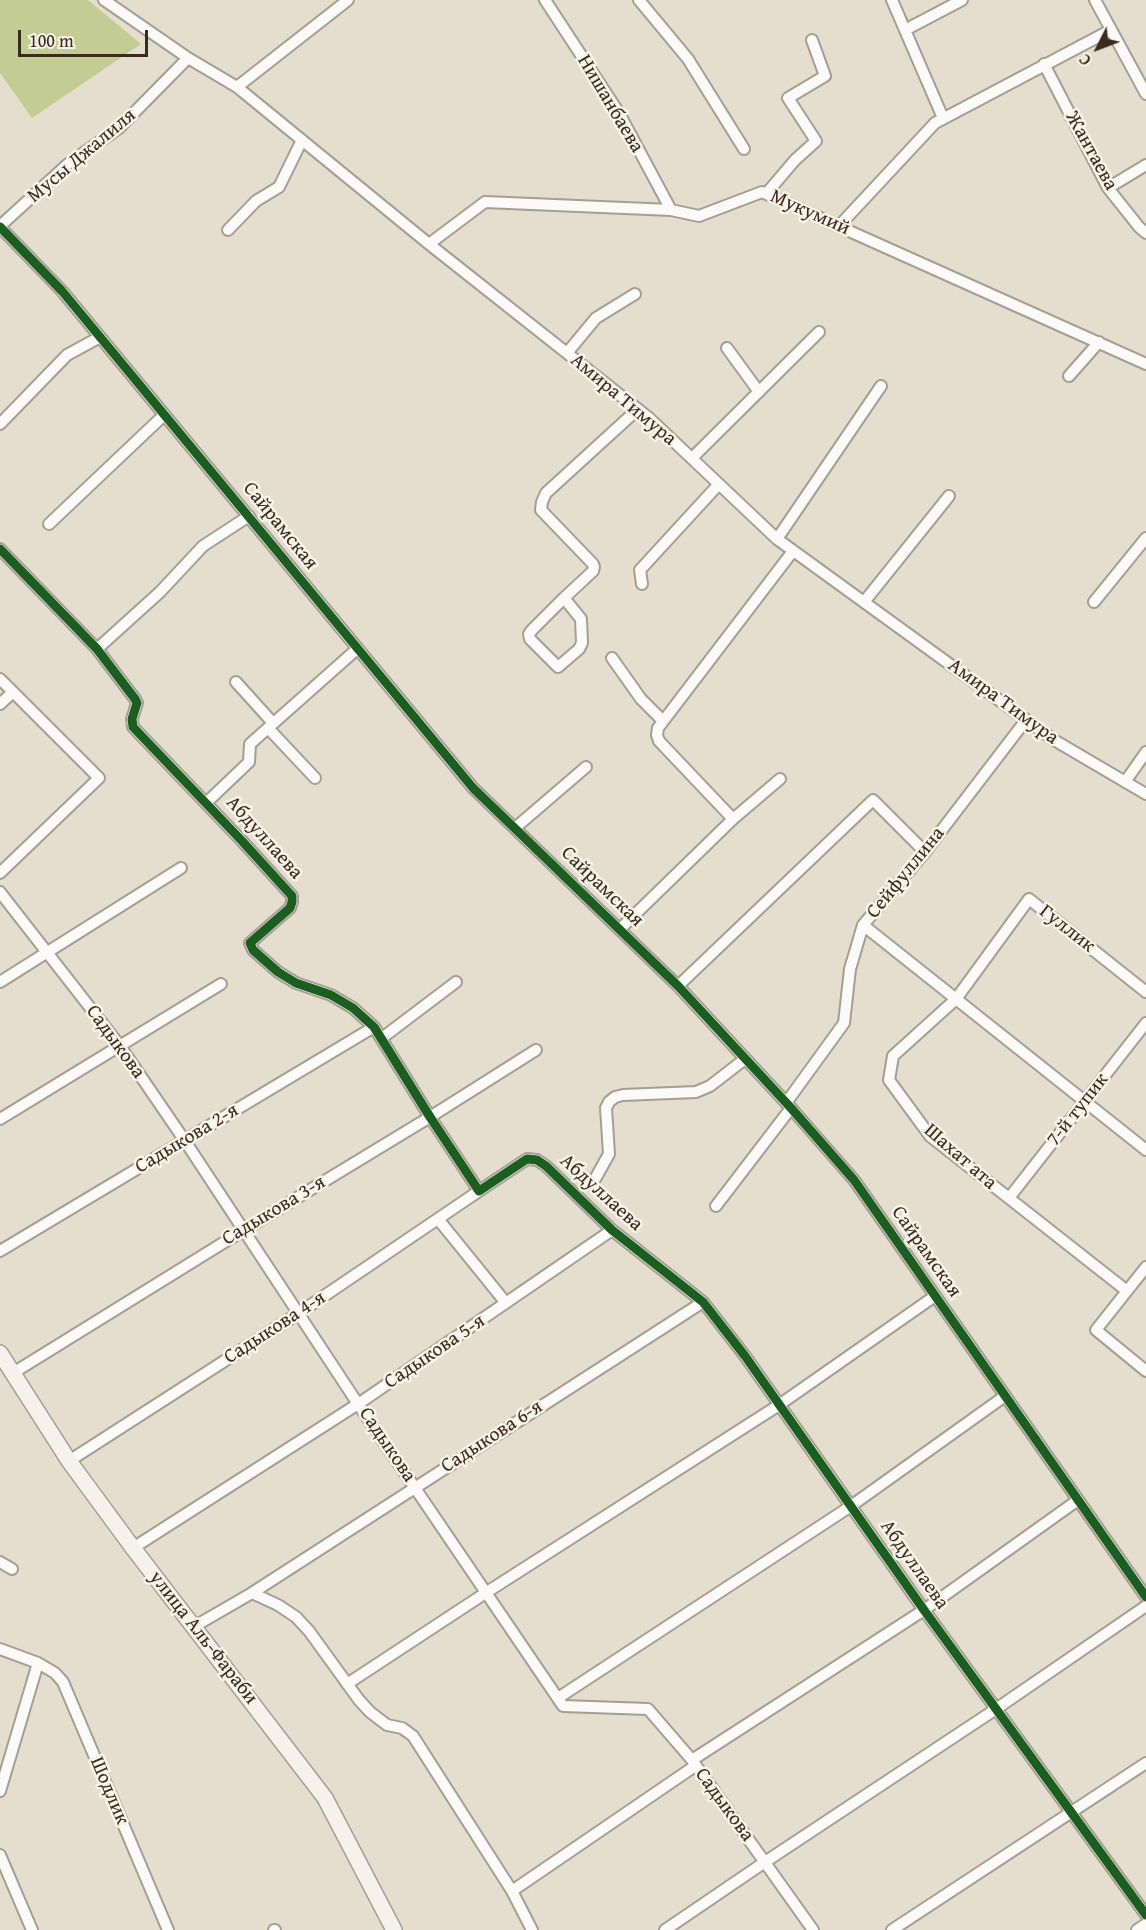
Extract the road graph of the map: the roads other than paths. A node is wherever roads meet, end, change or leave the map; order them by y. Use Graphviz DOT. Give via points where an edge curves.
graph roads {
  1 [pos="348,0"];
  2 [pos="545,0"];
  3 [pos="639,0"];
  4 [pos="892,0"];
  5 [pos="962,0"];
  6 [pos="1095,0"];
  7 [pos="107,1"];
  8 [pos="905,30"];
  9 [pos="1111,30"];
  10 [pos="812,40"];
  11 [pos="188,58"];
  12 [pos="1044,64"];
  13 [pos="237,87"];
  14 [pos="1146,94"];
  15 [pos="943,118"];
  16 [pos="302,140"];
  17 [pos="744,149"];
  18 [pos="1146,165"];
  19 [pos="1108,188"];
  20 [pos="766,194"];
  21 [pos="671,210"];
  22 [pos="0,226"];
  23 [pos="839,226"];
  24 [pos="228,230"];
  25 [pos="1146,233"];
  26 [pos="429,244"];
  27 [pos="635,294"];
  28 [pos="819,332"];
  29 [pos="100,337"];
  30 [pos="1099,342"];
  31 [pos="727,348"];
  32 [pos="567,353"];
  33 [pos="1146,364"];
  34 [pos="1069,376"];
  35 [pos="881,386"];
  36 [pos="759,392"];
  37 [pos="638,409"];
  38 [pos="164,415"];
  39 [pos="0,424"];
  40 [pos="692,458"];
  41 [pos="719,484"];
  42 [pos="949,496"];
  43 [pos="249,516"];
  44 [pos="49,524"];
  45 [pos="1146,538"];
  46 [pos="777,539"];
  47 [pos="0,549"];
  48 [pos="793,550"];
  49 [pos="642,584"];
  50 [pos="564,598"];
  51 [pos="864,602"];
  52 [pos="1094,602"];
  53 [pos="97,649"];
  54 [pos="357,649"];
  55 [pos="612,658"];
  56 [pos="0,679"];
  57 [pos="236,682"];
  58 [pos="13,692"];
  59 [pos="0,704"];
  60 [pos="1026,720"];
  61 [pos="663,721"];
  62 [pos="271,726"];
  63 [pos="1146,752"];
  64 [pos="586,767"];
  65 [pos="315,778"];
  66 [pos="780,779"];
  67 [pos="1125,782"];
  68 [pos="1146,794"];
  69 [pos="206,803"];
  70 [pos="733,819"];
  71 [pos="515,828"];
  72 [pos="925,852"];
  73 [pos="181,868"];
  74 [pos="0,873"];
  75 [pos="0,892"];
  76 [pos="863,925"];
  77 [pos="620,929"];
  78 [pos="48,953"];
  79 [pos="0,982"];
  80 [pos="456,982"];
  81 [pos="221,984"];
  82 [pos="678,986"];
  83 [pos="1146,992"];
  84 [pos="956,999"];
  85 [pos="1146,1023"];
  86 [pos="374,1027"];
  87 [pos="382,1038"];
  88 [pos="120,1046"];
  89 [pos="536,1050"];
  90 [pos="745,1059"];
  91 [pos="1085,1102"];
  92 [pos="788,1105"];
  93 [pos="430,1117"];
  94 [pos="0,1119"];
  95 [pos="185,1141"];
  96 [pos="1146,1150"];
  97 [pos="595,1179"];
  98 [pos="479,1191"];
  99 [pos="1009,1198"];
  100 [pos="716,1206"];
  101 [pos="438,1219"];
  102 [pos="244,1230"];
  103 [pos="612,1230"];
  104 [pos="0,1251"];
  105 [pos="1146,1267"];
  106 [pos="1127,1291"];
  107 [pos="935,1296"];
  108 [pos="703,1302"];
  109 [pos="506,1304"];
  110 [pos="299,1313"];
  111 [pos="0,1353"];
  112 [pos="1146,1371"];
  113 [pos="13,1373"];
  114 [pos="1005,1396"];
  115 [pos="358,1404"];
  116 [pos="779,1405"];
  117 [pos="69,1461"];
  118 [pos="415,1487"];
  119 [pos="1078,1500"];
  120 [pos="851,1506"];
  121 [pos="133,1548"];
  122 [pos="0,1562"];
  123 [pos="12,1569"];
  124 [pos="487,1592"];
  125 [pos="252,1593"];
  126 [pos="1146,1597"];
  127 [pos="1146,1606"];
  128 [pos="924,1610"];
  129 [pos="195,1626"];
  130 [pos="0,1649"];
  131 [pos="38,1663"];
  132 [pos="347,1684"];
  133 [pos="558,1698"];
  134 [pos="996,1709"];
  135 [pos="694,1763"];
  136 [pos="1146,1763"];
  137 [pos="0,1791"];
  138 [pos="1072,1813"];
  139 [pos="0,1856"];
  140 [pos="765,1862"];
  141 [pos="512,1891"];
  142 [pos="1146,1915"];
  143 [pos="1146,1924"];
  144 [pos="32,1930"];
  145 [pos="168,1930"];
  146 [pos="394,1930"];
  147 [pos="532,1930"];
  148 [pos="665,1930"];
  149 [pos="813,1930"];
  150 [pos="892,1930"];
  151 [pos="1137,1930"];
  1 -- 13 [label="street"];
  2 -- 21 [label="street, Нишанбаева" via="619,113"];
  3 -- 17 [label="street" via="688,58"];
  4 -- 8 [label="street"];
  5 -- 8 [label="street"];
  6 -- 9 [label="street"];
  7 -- 11 [label="street, Амира Тимура"];
  8 -- 15 [label="street"];
  9 -- 12 [label="street"];
  9 -- 14 [label="street"];
  10 -- 20 [label="street" via="825,76 788,98 816,141"];
  11 -- 13 [label="street, Амира Тимура"];
  11 -- 22 [label="street, Мусы Джалиля" via="119,128 68,164"];
  12 -- 15 [label="street"];
  12 -- 19 [label="street, Жантаева"];
  13 -- 16 [label="street, Амира Тимура"];
  15 -- 23 [label="street"];
  16 -- 24 [label="street" via="279,187 256,201"];
  16 -- 26 [label="street, Амира Тимура"];
  18 -- 19 [label="street"];
  19 -- 25 [label="street, Жантаева"];
  20 -- 21 [label="street, Мукумий" via="762,192 699,216"];
  20 -- 23 [label="street, Мукумий"];
  21 -- 26 [label="street, Мукумий" via="485,202"];
  22 -- 29 [label="street, Сайрамская"];
  23 -- 30 [label="street, Мукумий"];
  26 -- 32 [label="street, Амира Тимура"];
  27 -- 32 [label="street" via="596,318"];
  28 -- 36 [label="street"];
  29 -- 38 [label="street, Сайрамская"];
  29 -- 39 [label="street" via="67,355"];
  30 -- 33 [label="street, Мукумий"];
  30 -- 34 [label="street"];
  31 -- 36 [label="street"];
  32 -- 37 [label="street, Амира Тимура"];
  35 -- 46 [label="street"];
  36 -- 40 [label="street"];
  37 -- 40 [label="street, Амира Тимура"];
  37 -- 50 [label="street" via="546,493 542,502 541,510 593,564 593,571"];
  38 -- 43 [label="street, Сайрамская"];
  38 -- 44 [label="street"];
  40 -- 41 [label="street, Амира Тимура"];
  41 -- 46 [label="street, Амира Тимура"];
  41 -- 49 [label="street" via="640,570"];
  42 -- 51 [label="street"];
  43 -- 53 [label="street" via="203,546 160,592"];
  43 -- 54 [label="street, Сайрамская"];
  45 -- 52 [label="street"];
  46 -- 48 [label="street, Амира Тимура"];
  47 -- 53 [label="street, Абдуллаева"];
  48 -- 51 [label="street, Амира Тимура"];
  48 -- 61 [label="street"];
  50 -- 50 [label="street" via="530,634 530,639 558,668 582,643 581,619"];
  51 -- 60 [label="street, Амира Тимура"];
  53 -- 69 [label="street, Абдуллаева" via="137,703 133,727"];
  54 -- 62 [label="street"];
  54 -- 71 [label="street, Сайрамская" via="473,788"];
  55 -- 61 [label="street" via="641,699"];
  56 -- 58 [label="street"];
  57 -- 62 [label="street"];
  58 -- 59 [label="street"];
  58 -- 74 [label="street" via="99,778"];
  60 -- 67 [label="street, Амира Тимура"];
  60 -- 72 [label="street, Сейфуллина"];
  61 -- 70 [label="street" via="658,728 659,741"];
  62 -- 65 [label="street"];
  62 -- 69 [label="street" via="250,744 249,762"];
  63 -- 67 [label="street"];
  64 -- 71 [label="street"];
  66 -- 70 [label="street"];
  67 -- 68 [label="street, Амира Тимура"];
  69 -- 86 [label="street, Абдуллаева" via="292,896 290,908 250,943 253,950 278,972 331,995"];
  70 -- 77 [label="street"];
  71 -- 77 [label="street, Сайрамская"];
  72 -- 76 [label="street, Сейфуллина"];
  72 -- 82 [label="street" via="873,800"];
  73 -- 78 [label="street"];
  75 -- 78 [label="street, Садыкова"];
  76 -- 84 [label="street"];
  76 -- 92 [label="street, Сейфуллина" via="850,969 844,1023"];
  77 -- 82 [label="street, Сайрамская"];
  78 -- 79 [label="street"];
  78 -- 88 [label="street, Садыкова"];
  80 -- 87 [label="street"];
  81 -- 88 [label="street"];
  82 -- 90 [label="street, Сайрамская"];
  83 -- 84 [label="street, Гуллик" via="1029,899"];
  84 -- 91 [label="street"];
  84 -- 99 [label="street, Шахат ата" via="893,1056 889,1080 930,1136"];
  85 -- 91 [label="street, 7-й тупик"];
  86 -- 87 [label="street, Абдуллаева"];
  86 -- 95 [label="street, Садыкова 2-я"];
  87 -- 93 [label="street, Абдуллаева"];
  88 -- 94 [label="street"];
  88 -- 95 [label="street, Садыкова"];
  89 -- 93 [label="street, Садыкова 3-я"];
  90 -- 92 [label="street, Сайрамская"];
  90 -- 97 [label="street" via="696,1092 615,1097 606,1108 609,1154"];
  91 -- 96 [label="street"];
  91 -- 99 [label="street, 7-й тупик"];
  92 -- 100 [label="street, Сейфуллина"];
  92 -- 107 [label="street, Сайрамская" via="854,1180"];
  93 -- 98 [label="street, Абдуллаева"];
  93 -- 102 [label="street, Садыкова 3-я"];
  95 -- 102 [label="street, Садыкова"];
  95 -- 104 [label="street, Садыкова 2-я"];
  98 -- 101 [label="street, Садыкова 4-я"];
  98 -- 103 [label="street, Абдуллаева" via="527,1159 537,1160"];
  99 -- 106 [label="street, Шахат ата"];
  101 -- 109 [label="street"];
  101 -- 110 [label="street, Садыкова 4-я"];
  102 -- 110 [label="street, Садыкова"];
  102 -- 113 [label="street, Садыкова 3-я"];
  103 -- 108 [label="street, Абдуллаева"];
  103 -- 109 [label="street, Садыкова 5-я"];
  105 -- 106 [label="street"];
  106 -- 112 [label="street" via="1096,1330"];
  107 -- 114 [label="street, Сайрамская"];
  107 -- 116 [label="street"];
  108 -- 116 [label="street, Абдуллаева"];
  108 -- 118 [label="street, Садыкова 6-я"];
  109 -- 115 [label="street, Садыкова 5-я"];
  110 -- 115 [label="street, Садыкова"];
  110 -- 117 [label="street, Садыкова 4-я"];
  111 -- 113 [label="main road, улица Аль-Фараби"];
  113 -- 117 [label="main road, улица Аль-Фараби"];
  114 -- 119 [label="street, Сайрамская"];
  114 -- 120 [label="street"];
  115 -- 118 [label="street, Садыкова"];
  115 -- 121 [label="street, Садыкова 5-я"];
  116 -- 120 [label="street, Абдуллаева"];
  116 -- 124 [label="street"];
  117 -- 121 [label="main road, улица Аль-Фараби"];
  118 -- 124 [label="street, Садыкова"];
  118 -- 125 [label="street, Садыкова 6-я"];
  119 -- 126 [label="street, Сайрамская"];
  119 -- 128 [label="street"];
  120 -- 128 [label="street, Абдуллаева"];
  120 -- 133 [label="street"];
  121 -- 129 [label="main road, улица Аль-Фараби"];
  122 -- 123 [label="street"];
  124 -- 132 [label="street"];
  124 -- 133 [label="street, Садыкова"];
  125 -- 129 [label="street, Садыкова 6-я"];
  125 -- 132 [label="street" via="296,1617"];
  127 -- 134 [label="street"];
  128 -- 134 [label="street, Абдуллаева"];
  128 -- 135 [label="street"];
  129 -- 146 [label="main road, улица Аль-Фараби" via="325,1798"];
  130 -- 131 [label="street, Шодлик"];
  131 -- 137 [label="street"];
  131 -- 145 [label="street, Шодлик" via="63,1682"];
  132 -- 141 [label="street" via="370,1712 387,1725 402,1728 413,1736"];
  133 -- 135 [label="street, Садыкова" via="563,1706 648,1709"];
  134 -- 138 [label="street, Абдуллаева"];
  134 -- 140 [label="street"];
  135 -- 140 [label="street, Садыкова"];
  135 -- 141 [label="street"];
  136 -- 138 [label="street"];
  138 -- 142 [label="street, Абдуллаева"];
  138 -- 150 [label="street"];
  139 -- 144 [label="street"];
  140 -- 148 [label="street"];
  140 -- 149 [label="street, Садыкова"];
  141 -- 147 [label="street"];
  143 -- 151 [label="street"];
}
